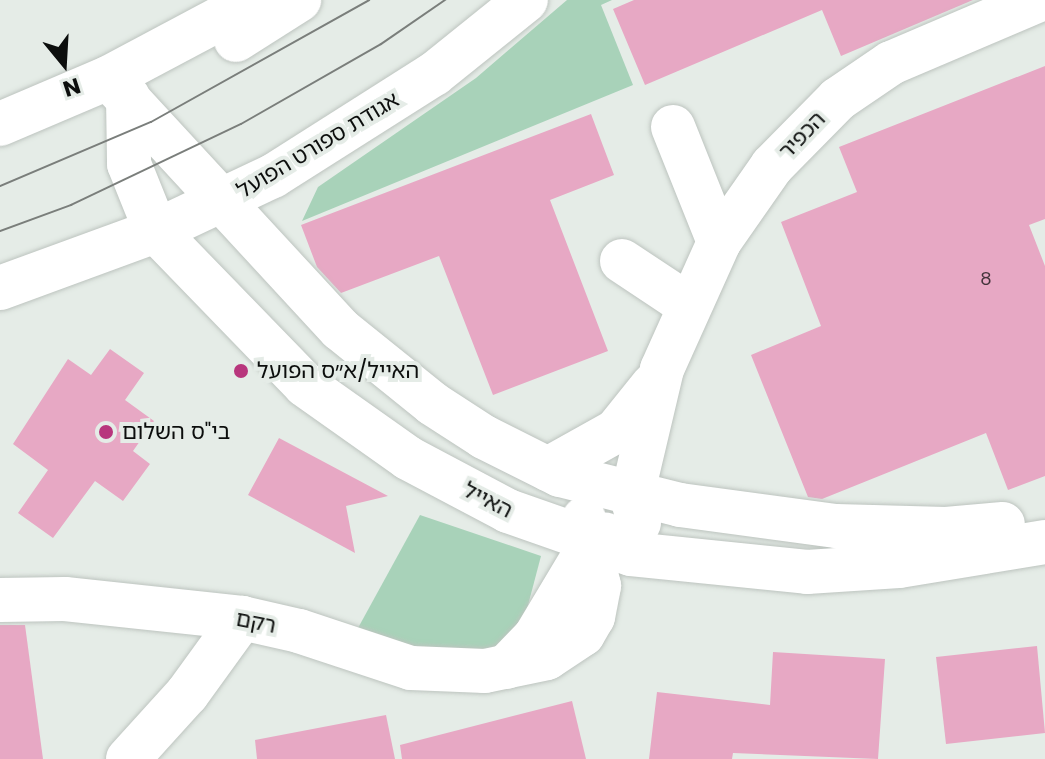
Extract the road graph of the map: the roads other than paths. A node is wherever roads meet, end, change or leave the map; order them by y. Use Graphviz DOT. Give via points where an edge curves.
graph roads {
  1 [pos="255,0"];
  2 [pos="299,0"];
  3 [pos="526,0"];
  4 [pos="1039,0"];
  5 [pos="118,88"];
  6 [pos="0,124"];
  7 [pos="673,127"];
  8 [pos="224,201"];
  9 [pos="156,231"];
  10 [pos="719,242"];
  11 [pos="622,261"];
  12 [pos="0,288"];
  13 [pos="687,304"];
  14 [pos="662,369"];
  15 [pos="554,472"];
  16 [pos="634,506"];
  17 [pos="1045,521"];
  18 [pos="1045,542"];
  19 [pos="593,544"];
  20 [pos="671,560"];
  21 [pos="0,600"];
  22 [pos="242,618"];
  23 [pos="128,759"];
  1 -- 5 [label="street"];
  2 -- 5 [label="street"];
  3 -- 8 [label="street, אגודת ספורט הפועל" via="434,74 303,160"];
  4 -- 10 [label="street, הכפיר" via="891,63 838,99 772,166"];
  5 -- 6 [label="street"];
  5 -- 8 [label="street"];
  5 -- 9 [label="street, האייל" via="129,164"];
  7 -- 10 [label="street"];
  8 -- 9 [label="street, אגודת ספורט הפועל"];
  8 -- 15 [label="street" via="329,318 385,368 484,437"];
  9 -- 12 [label="street, אגודת ספורט הפועל"];
  9 -- 19 [label="street, האייל" via="258,341 358,425 462,488"];
  10 -- 13 [label="street, הכפיר"];
  11 -- 13 [label="street"];
  13 -- 14 [label="street, הכפיר"];
  14 -- 15 [label="street, הכפיר" via="616,431"];
  14 -- 16 [label="street, הכפיר"];
  15 -- 16 [label="street"];
  15 -- 19 [label="street, רקם"];
  16 -- 17 [label="street" via="680,505 836,526 946,529"];
  16 -- 19 [label="street"];
  16 -- 20 [label="street" via="650,542"];
  18 -- 20 [label="street, האייל" via="914,564 807,572"];
  19 -- 20 [label="street, האייל"];
  19 -- 22 [label="street, רקם" via="599,586 593,617 583,634 547,658 506,667 458,674 411,668"];
  21 -- 22 [label="street, רקם" via="65,599"];
  22 -- 23 [label="street" via="187,694"];
}
